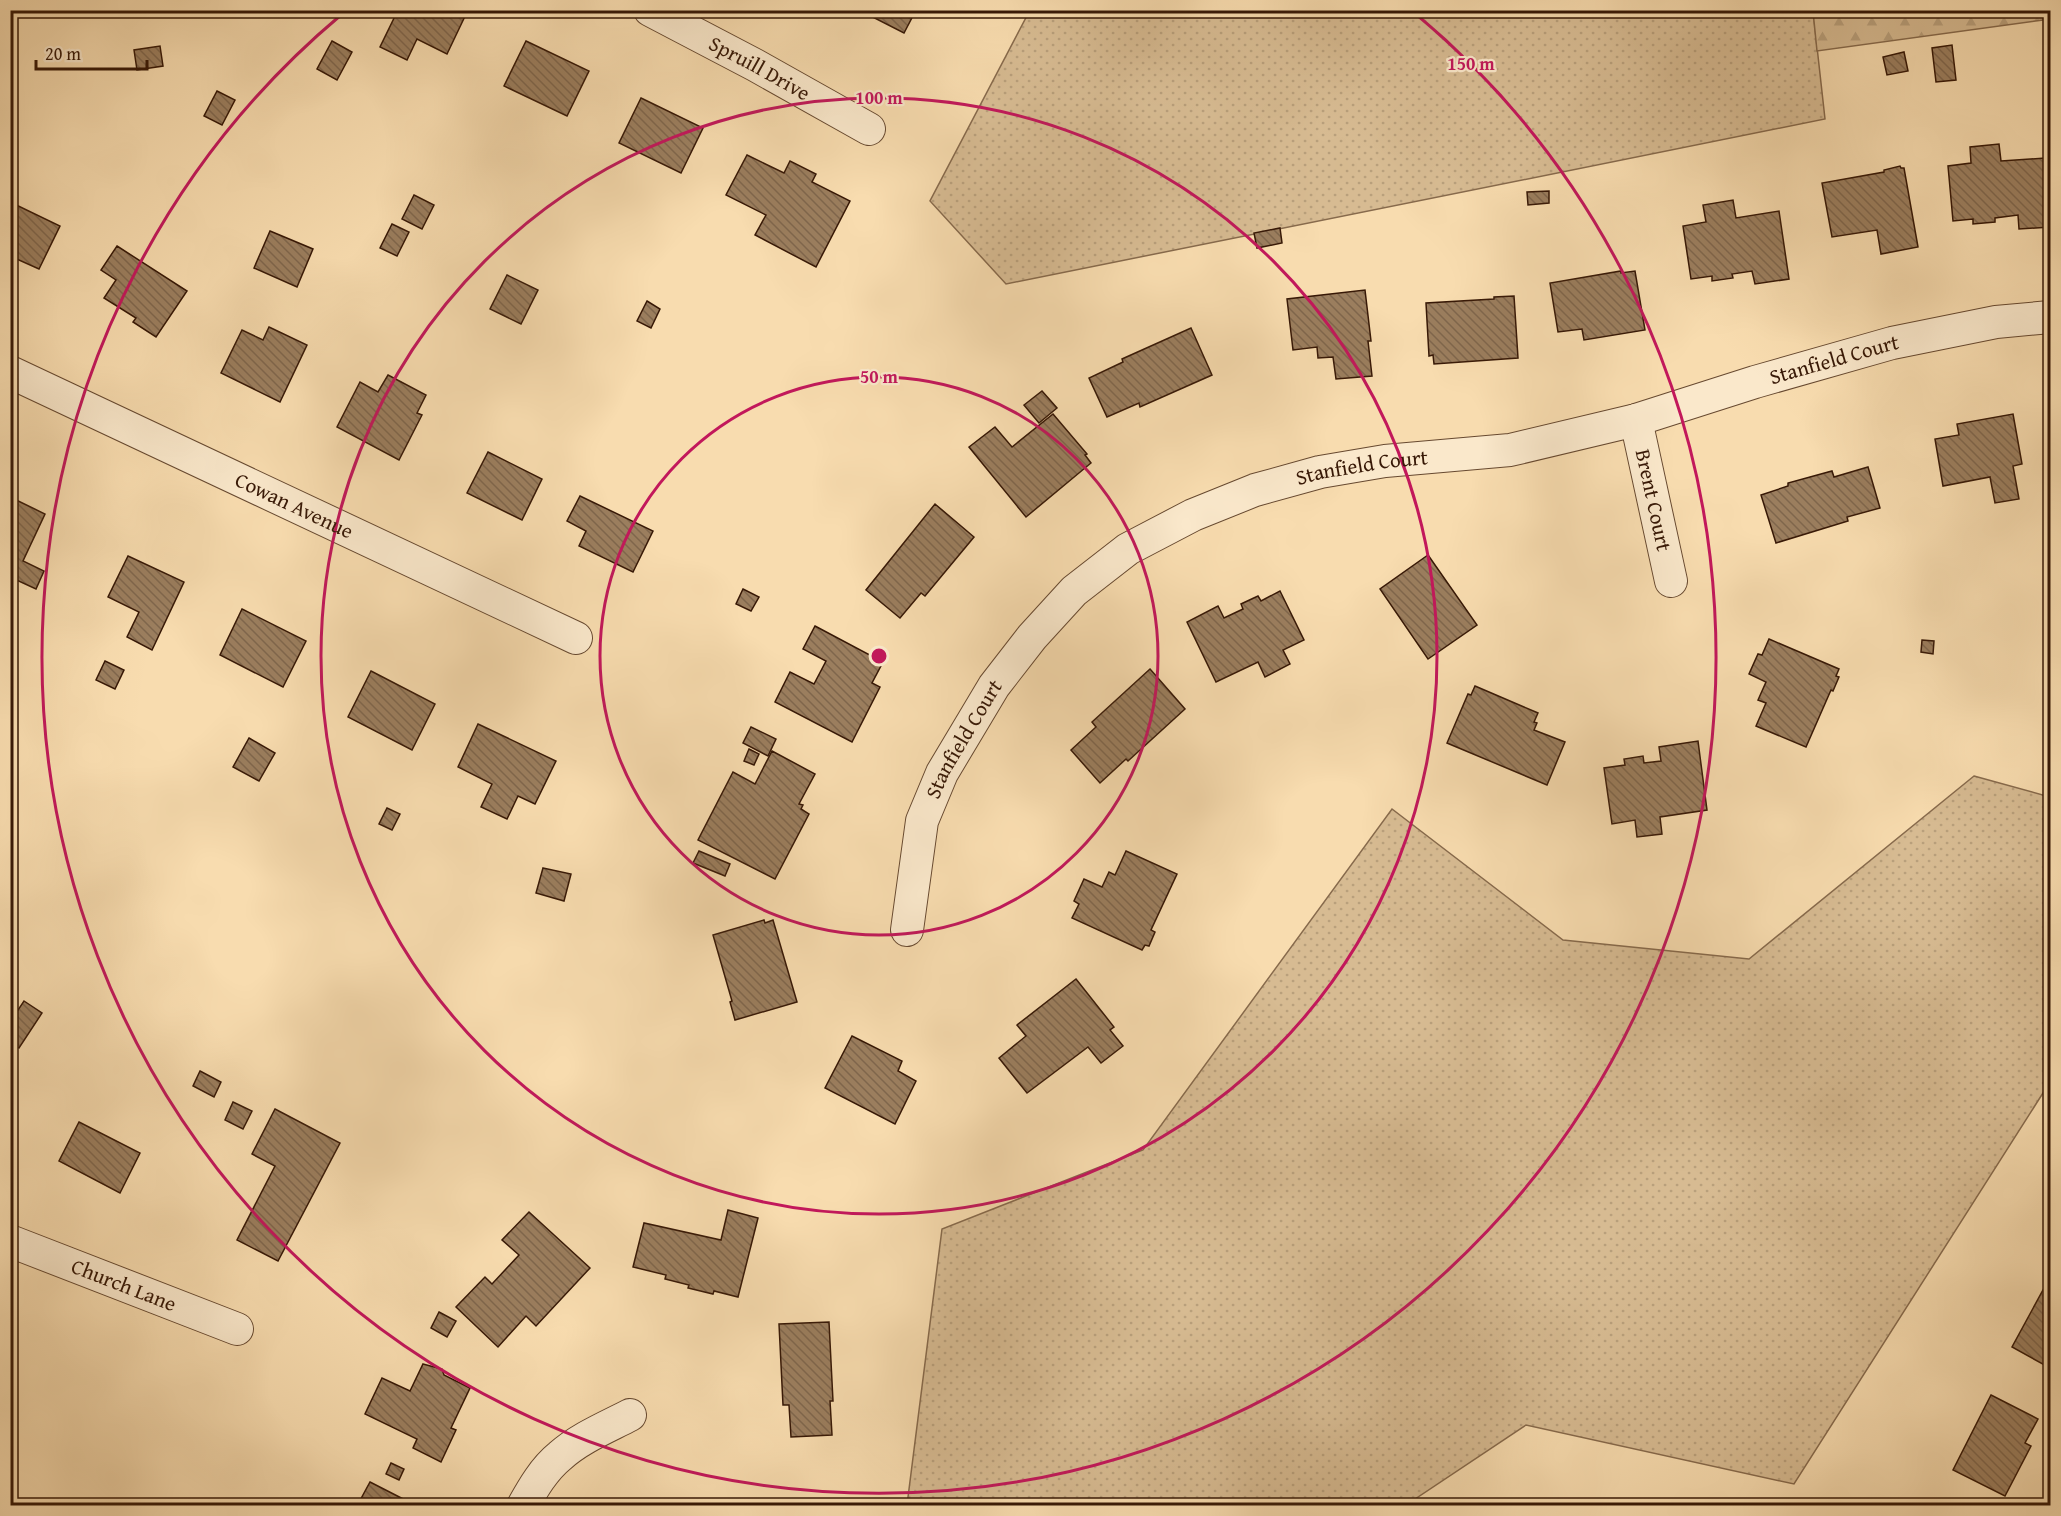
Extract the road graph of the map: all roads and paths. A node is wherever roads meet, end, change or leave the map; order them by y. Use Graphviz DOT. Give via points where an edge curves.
graph roads {
  1 [pos="650,10"];
  2 [pos="869,129"];
  3 [pos="2050,317"];
  4 [pos="10,372"];
  5 [pos="1636,420"];
  6 [pos="1671,581"];
  7 [pos="576,638"];
  8 [pos="907,930"];
  9 [pos="10,1241"];
  10 [pos="237,1329"];
  11 [pos="630,1415"];
  12 [pos="523,1506"];
  1 -- 2 [label="street, Spruill Drive"];
  3 -- 5 [label="street, Stanfield Court" via="1996,322 1892,344"];
  4 -- 7 [label="street, Cowan Avenue"];
  5 -- 6 [label="street, Brent Court"];
  5 -- 8 [label="street, Stanfield Court" via="1510,450 1385,461 1320,472 1255,490 1193,515 1128,549 1074,591 1032,637 994,686 942,772 922,821"];
  9 -- 10 [label="street, Church Lane"];
  11 -- 12 [label="street" via="559,1456"];
}
